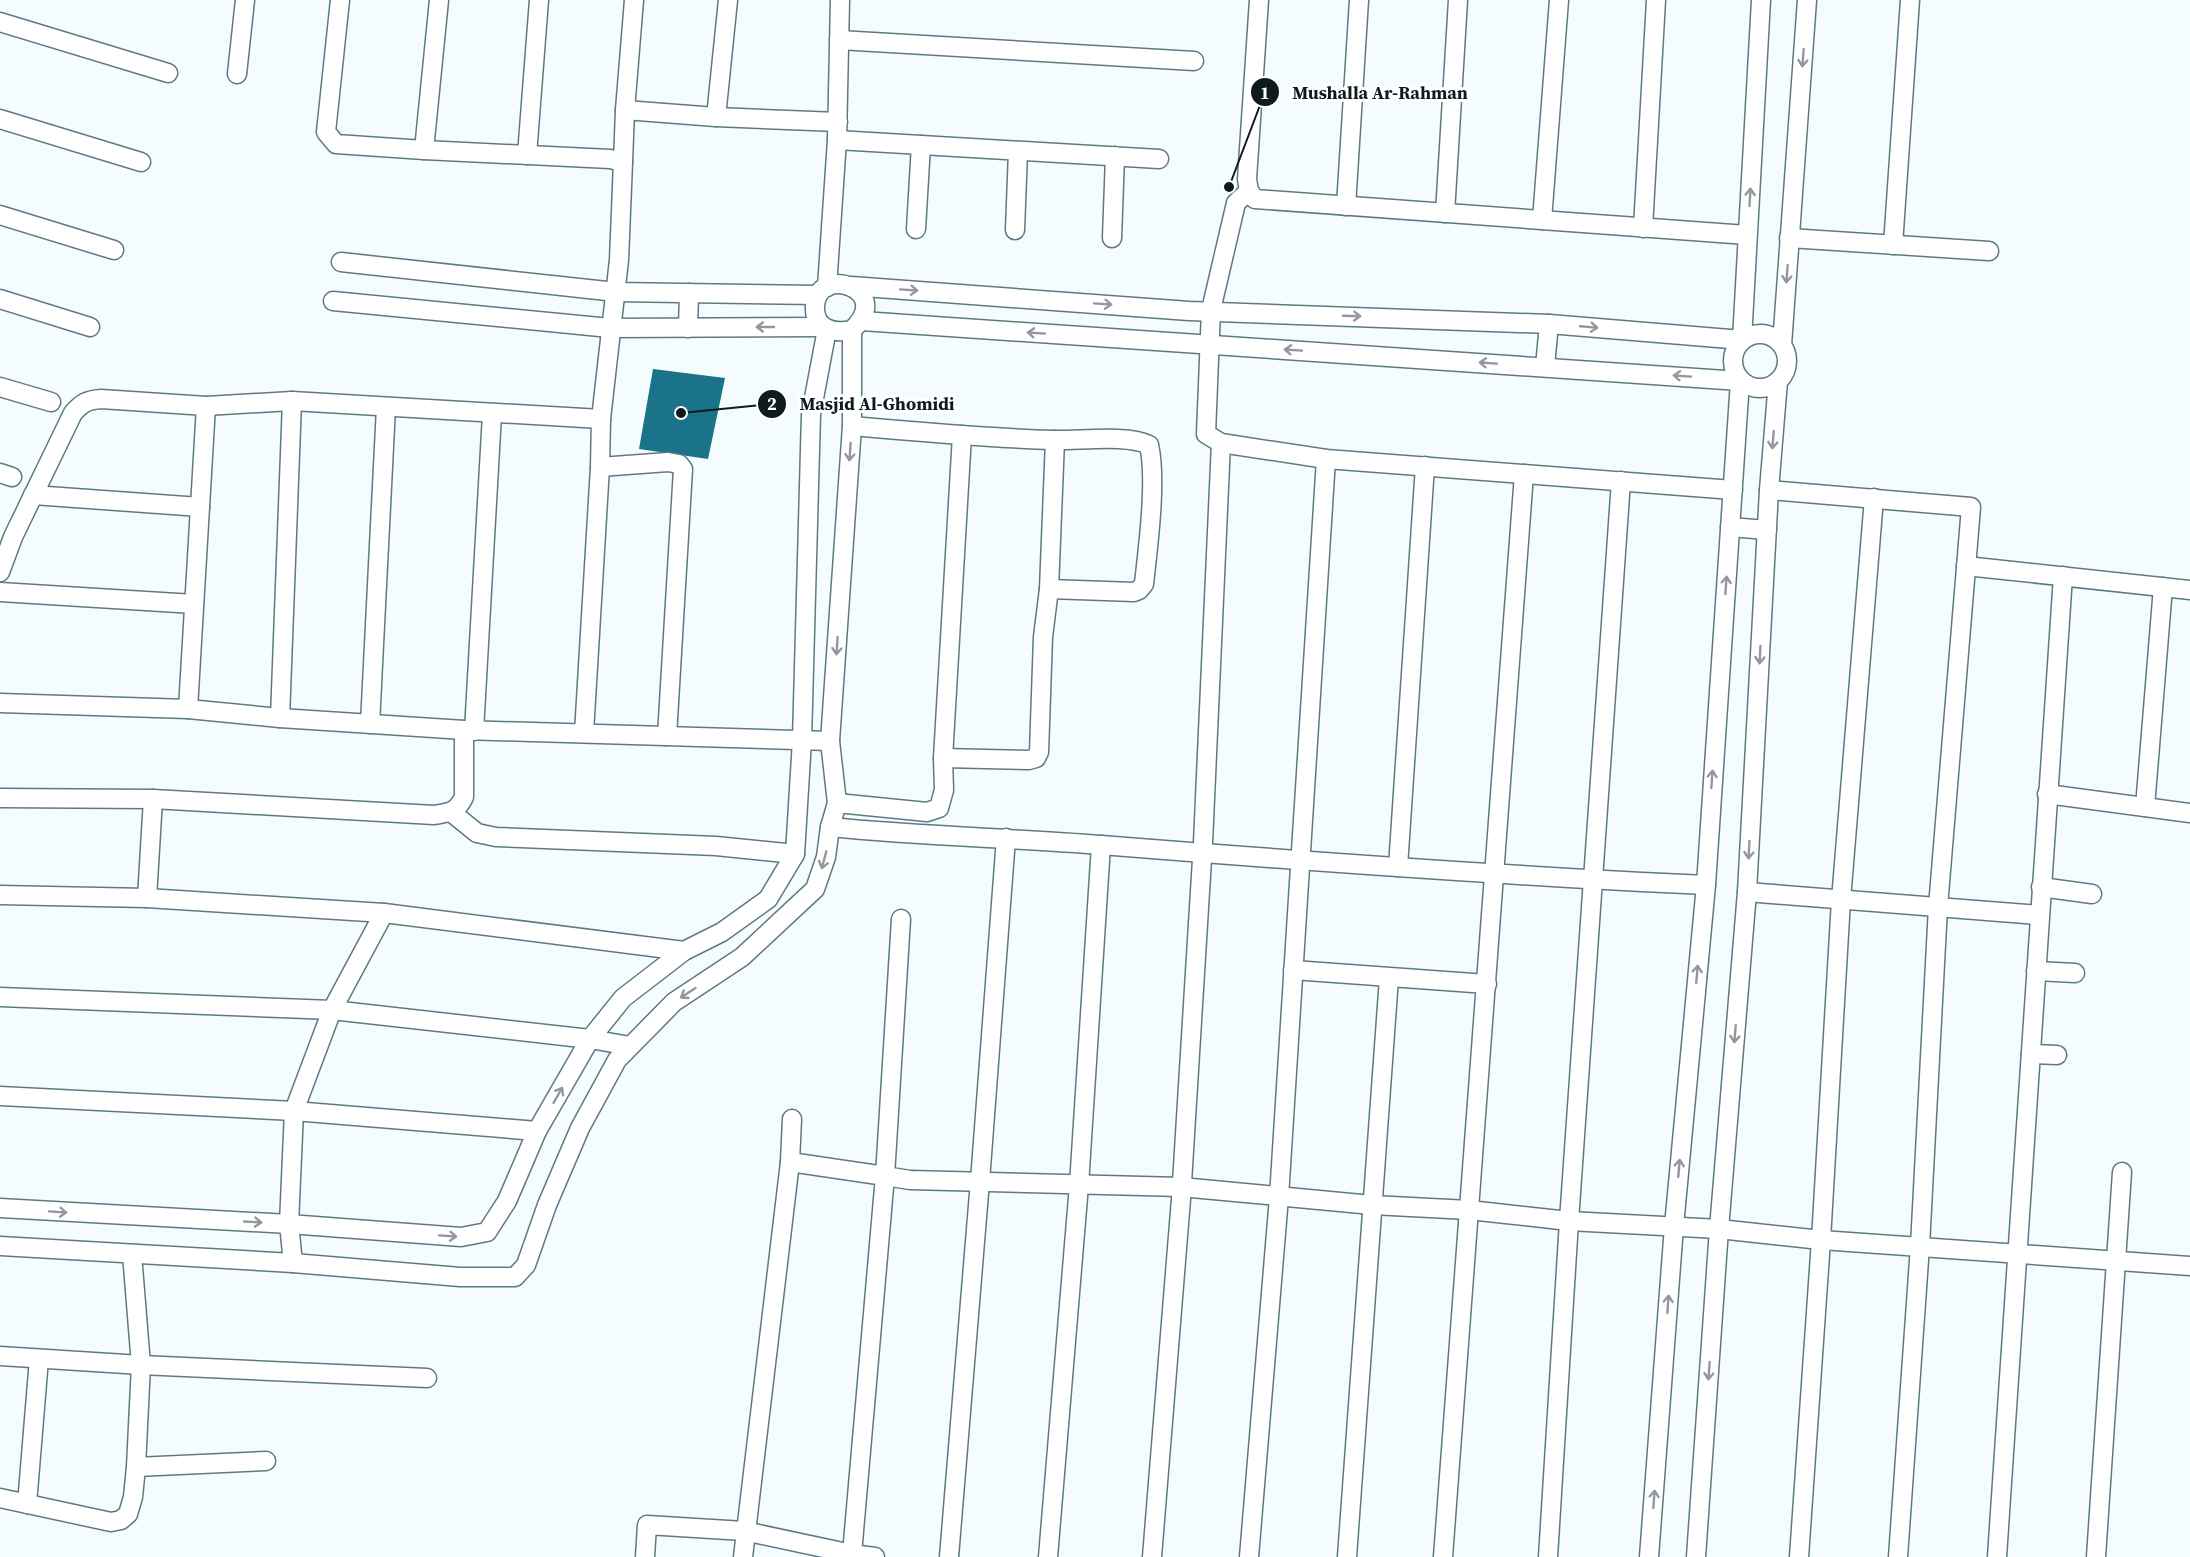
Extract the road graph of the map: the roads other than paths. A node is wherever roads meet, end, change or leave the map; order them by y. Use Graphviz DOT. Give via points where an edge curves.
graph roads {
  1 [pos="245,0"];
  2 [pos="340,0"];
  3 [pos="439,0"];
  4 [pos="539,0"];
  5 [pos="634,0"];
  6 [pos="728,0"];
  7 [pos="840,0"];
  8 [pos="1259,0"];
  9 [pos="1359,0"];
  10 [pos="1458,0"];
  11 [pos="1559,0"];
  12 [pos="1656,0"];
  13 [pos="1761,0"];
  14 [pos="1807,0"];
  15 [pos="1910,0"];
  16 [pos="0,22"];
  17 [pos="839,40"];
  18 [pos="1194,61"];
  19 [pos="168,73"];
  20 [pos="237,74"];
  21 [pos="625,110"];
  22 [pos="716,117"];
  23 [pos="0,119"];
  24 [pos="838,131"];
  25 [pos="921,145"];
  26 [pos="424,150"];
  27 [pos="1018,151"];
  28 [pos="527,155"];
  29 [pos="1115,156"];
  30 [pos="1159,159"];
  31 [pos="141,162"];
  32 [pos="623,162"];
  33 [pos="1249,191"];
  34 [pos="1346,206"];
  35 [pos="1445,213"];
  36 [pos="0,215"];
  37 [pos="1542,220"];
  38 [pos="1643,228"];
  39 [pos="916,229"];
  40 [pos="1015,230"];
  41 [pos="1748,235"];
  42 [pos="1112,238"];
  43 [pos="1789,238"];
  44 [pos="1893,245"];
  45 [pos="114,250"];
  46 [pos="1989,251"];
  47 [pos="342,262"];
  48 [pos="850,286"];
  49 [pos="823,291"];
  50 [pos="616,292"];
  51 [pos="689,293"];
  52 [pos="0,299"];
  53 [pos="333,301"];
  54 [pos="1211,310"];
  55 [pos="1549,324"];
  56 [pos="857,325"];
  57 [pos="90,327"];
  58 [pos="610,328"];
  59 [pos="688,328"];
  60 [pos="825,328"];
  61 [pos="1742,340"];
  62 [pos="1211,345"];
  63 [pos="1782,345"];
  64 [pos="1545,366"];
  65 [pos="1740,381"];
  66 [pos="1778,381"];
  67 [pos="0,387"];
  68 [pos="292,401"];
  69 [pos="51,402"];
  70 [pos="206,406"];
  71 [pos="386,407"];
  72 [pos="492,414"];
  73 [pos="601,419"];
  74 [pos="852,426"];
  75 [pos="962,435"];
  76 [pos="1055,440"];
  77 [pos="1221,443"];
  78 [pos="1326,459"];
  79 [pos="1425,466"];
  80 [pos="600,467"];
  81 [pos="1524,474"];
  82 [pos="1621,481"];
  83 [pos="1733,490"];
  84 [pos="1769,490"];
  85 [pos="33,495"];
  86 [pos="1874,498"];
  87 [pos="200,507"];
  88 [pos="1730,526"];
  89 [pos="1767,530"];
  90 [pos="1966,566"];
  91 [pos="0,572"];
  92 [pos="2063,576"];
  93 [pos="2163,587"];
  94 [pos="1049,589"];
  95 [pos="2190,590"];
  96 [pos="0,592"];
  97 [pos="194,604"];
  98 [pos="0,703"];
  99 [pos="188,709"];
  100 [pos="280,718"];
  101 [pos="370,724"];
  102 [pos="469,730"];
  103 [pos="584,734"];
  104 [pos="667,736"];
  105 [pos="802,740"];
  106 [pos="830,741"];
  107 [pos="944,758"];
  108 [pos="2047,794"];
  109 [pos="0,798"];
  110 [pos="153,799"];
  111 [pos="837,803"];
  112 [pos="2145,807"];
  113 [pos="451,812"];
  114 [pos="2190,813"];
  115 [pos="830,827"];
  116 [pos="1006,838"];
  117 [pos="1101,845"];
  118 [pos="1202,854"];
  119 [pos="795,855"];
  120 [pos="1300,860"];
  121 [pos="1398,867"];
  122 [pos="1496,874"];
  123 [pos="1592,880"];
  124 [pos="1706,885"];
  125 [pos="2041,886"];
  126 [pos="1747,892"];
  127 [pos="2092,894"];
  128 [pos="0,895"];
  129 [pos="147,898"];
  130 [pos="1841,900"];
  131 [pos="1938,907"];
  132 [pos="384,913"];
  133 [pos="2039,915"];
  134 [pos="901,919"];
  135 [pos="684,951"];
  136 [pos="1293,970"];
  137 [pos="2036,971"];
  138 [pos="2075,974"];
  139 [pos="1389,978"];
  140 [pos="1487,984"];
  141 [pos="0,997"];
  142 [pos="332,1010"];
  143 [pos="590,1039"];
  144 [pos="630,1046"];
  145 [pos="2031,1054"];
  146 [pos="2057,1055"];
  147 [pos="0,1096"];
  148 [pos="294,1111"];
  149 [pos="792,1119"];
  150 [pos="537,1131"];
  151 [pos="790,1162"];
  152 [pos="2122,1172"];
  153 [pos="885,1176"];
  154 [pos="980,1181"];
  155 [pos="1079,1185"];
  156 [pos="1181,1187"];
  157 [pos="1279,1197"];
  158 [pos="1371,1205"];
  159 [pos="0,1208"];
  160 [pos="1469,1210"];
  161 [pos="1569,1221"];
  162 [pos="289,1224"];
  163 [pos="1674,1226"];
  164 [pos="1719,1229"];
  165 [pos="1821,1240"];
  166 [pos="0,1246"];
  167 [pos="1920,1246"];
  168 [pos="2018,1253"];
  169 [pos="132,1254"];
  170 [pos="2116,1260"];
  171 [pos="293,1263"];
  172 [pos="2190,1266"];
  173 [pos="0,1356"];
  174 [pos="39,1359"];
  175 [pos="141,1365"];
  176 [pos="427,1378"];
  177 [pos="266,1461"];
  178 [pos="136,1467"];
  179 [pos="0,1498"];
  180 [pos="27,1504"];
  181 [pos="744,1531"];
  182 [pos="852,1554"];
  183 [pos="645,1557"];
  184 [pos="742,1557"];
  185 [pos="875,1557"];
  186 [pos="949,1557"];
  187 [pos="1048,1557"];
  188 [pos="1152,1557"];
  189 [pos="1249,1557"];
  190 [pos="1347,1557"];
  191 [pos="1443,1557"];
  192 [pos="1548,1557"];
  193 [pos="1649,1557"];
  194 [pos="1696,1557"];
  195 [pos="1800,1557"];
  196 [pos="1898,1557"];
  197 [pos="1997,1557"];
  198 [pos="2096,1557"];
  1 -- 20 [label="street"];
  2 -- 26 [label="street" via="326,132 336,144"];
  3 -- 26 [label="street"];
  4 -- 28 [label="street"];
  5 -- 21 [label="street"];
  6 -- 22 [label="street"];
  7 -- 17 [label="street"];
  8 -- 33 [label="street" via="1246,178"];
  9 -- 34 [label="street"];
  10 -- 35 [label="street"];
  11 -- 37 [label="street"];
  12 -- 38 [label="street"];
  41 -- 13 [label="street, one-way"];
  14 -- 43 [label="street, one-way"];
  15 -- 44 [label="street"];
  16 -- 19 [label="street"];
  17 -- 18 [label="street"];
  17 -- 24 [label="street"];
  21 -- 22 [label="street"];
  21 -- 32 [label="street"];
  22 -- 24 [label="street"];
  23 -- 31 [label="street"];
  24 -- 25 [label="street"];
  24 -- 49 [label="street"];
  25 -- 27 [label="street"];
  25 -- 39 [label="street"];
  26 -- 28 [label="street"];
  27 -- 29 [label="street"];
  27 -- 40 [label="street"];
  28 -- 32 [label="street"];
  29 -- 30 [label="street"];
  29 -- 42 [label="street"];
  32 -- 50 [label="street"];
  33 -- 34 [label="street" via="1255,199"];
  33 -- 54 [label="street" via="1236,203"];
  34 -- 35 [label="street"];
  35 -- 37 [label="street"];
  36 -- 45 [label="street"];
  37 -- 38 [label="street"];
  38 -- 41 [label="street"];
  41 -- 61 [label="street"];
  43 -- 44 [label="street"];
  43 -- 63 [label="street, one-way"];
  44 -- 46 [label="street"];
  47 -- 50 [label="street"];
  48 -- 49 [label="street" via="838,283"];
  48 -- 54 [label="street, one-way"];
  48 -- 56 [label="street" via="861,294 865,308"];
  49 -- 51 [label="street"];
  49 -- 60 [label="street" via="815,306 817,318"];
  50 -- 51 [label="street"];
  50 -- 58 [label="street"];
  51 -- 59 [label="street"];
  52 -- 57 [label="street"];
  53 -- 58 [label="street"];
  54 -- 55 [label="street, one-way"];
  54 -- 62 [label="street"];
  55 -- 61 [label="street, one-way"];
  55 -- 64 [label="street"];
  56 -- 60 [label="street" via="838,333"];
  62 -- 56 [label="street, one-way"];
  56 -- 74 [label="street"];
  58 -- 59 [label="street"];
  58 -- 73 [label="street"];
  60 -- 59 [label="street, one-way"];
  60 -- 105 [label="street" via="811,414"];
  61 -- 63 [label="street" via="1766,334"];
  61 -- 65 [label="street" via="1733,352 1732,362"];
  64 -- 62 [label="street, one-way"];
  62 -- 77 [label="street" via="1206,434"];
  63 -- 66 [label="street" via="1787,363"];
  65 -- 64 [label="street, one-way"];
  65 -- 66 [label="street" via="1759,388"];
  65 -- 83 [label="street"];
  66 -- 84 [label="street, one-way"];
  67 -- 69 [label="street"];
  68 -- 70 [label="street"];
  68 -- 71 [label="street"];
  68 -- 100 [label="street"];
  70 -- 85 [label="street" via="101,399 80,404"];
  70 -- 87 [label="street"];
  71 -- 72 [label="street"];
  71 -- 101 [label="street"];
  72 -- 73 [label="street"];
  72 -- 102 [label="street"];
  73 -- 80 [label="street"];
  74 -- 75 [label="street"];
  74 -- 106 [label="street, one-way"];
  75 -- 76 [label="street"];
  75 -- 107 [label="street"];
  76 -- 94 [label="street"];
  76 -- 94 [label="street" via="1142,441 1149,445 1152,463 1144,584 1134,592"];
  77 -- 78 [label="street"];
  77 -- 118 [label="street"];
  78 -- 79 [label="street"];
  78 -- 120 [label="street"];
  79 -- 81 [label="street"];
  79 -- 121 [label="street"];
  80 -- 103 [label="street"];
  80 -- 104 [label="street" via="668,462 683,468"];
  81 -- 82 [label="street"];
  81 -- 122 [label="street"];
  82 -- 83 [label="street"];
  82 -- 123 [label="street"];
  83 -- 88 [label="street"];
  84 -- 86 [label="street"];
  84 -- 89 [label="street"];
  85 -- 87 [label="street"];
  85 -- 91 [label="street"];
  86 -- 90 [label="street" via="1971,507"];
  86 -- 130 [label="street"];
  87 -- 97 [label="street"];
  88 -- 89 [label="street"];
  124 -- 88 [label="street, one-way"];
  89 -- 126 [label="street, one-way"];
  90 -- 92 [label="street"];
  90 -- 131 [label="street"];
  92 -- 93 [label="street"];
  92 -- 108 [label="street"];
  93 -- 95 [label="street"];
  93 -- 112 [label="street"];
  94 -- 107 [label="street" via="1036,758"];
  96 -- 97 [label="street"];
  97 -- 99 [label="street"];
  98 -- 99 [label="street"];
  99 -- 100 [label="street"];
  100 -- 101 [label="street"];
  101 -- 102 [label="street"];
  102 -- 103 [label="street"];
  102 -- 113 [label="street" via="464,798"];
  103 -- 104 [label="street"];
  104 -- 105 [label="street"];
  105 -- 106 [label="street"];
  105 -- 119 [label="street"];
  106 -- 111 [label="street"];
  107 -- 111 [label="street" via="944,790 939,808 933,811"];
  108 -- 112 [label="street"];
  108 -- 125 [label="street"];
  109 -- 110 [label="street"];
  110 -- 113 [label="street" via="434,815"];
  110 -- 129 [label="street"];
  111 -- 115 [label="street"];
  112 -- 114 [label="street"];
  113 -- 119 [label="street" via="477,833 496,837 716,846"];
  115 -- 116 [label="street"];
  115 -- 144 [label="street, one-way" via="826,857 815,889 742,957 674,1002"];
  116 -- 117 [label="street"];
  116 -- 154 [label="street"];
  117 -- 118 [label="street"];
  117 -- 155 [label="street"];
  118 -- 120 [label="street"];
  118 -- 156 [label="street"];
  119 -- 135 [label="street" via="768,899 722,932"];
  120 -- 121 [label="street"];
  120 -- 136 [label="street"];
  121 -- 122 [label="street"];
  122 -- 123 [label="street"];
  122 -- 140 [label="street"];
  123 -- 124 [label="street"];
  123 -- 161 [label="street"];
  163 -- 124 [label="street, one-way"];
  125 -- 127 [label="street"];
  125 -- 133 [label="street"];
  126 -- 130 [label="street"];
  126 -- 164 [label="street, one-way"];
  128 -- 129 [label="street"];
  129 -- 132 [label="street"];
  130 -- 131 [label="street"];
  130 -- 165 [label="street"];
  131 -- 133 [label="street"];
  131 -- 167 [label="street"];
  132 -- 135 [label="street"];
  132 -- 142 [label="street"];
  133 -- 137 [label="street"];
  134 -- 153 [label="street"];
  135 -- 143 [label="street" via="623,998"];
  136 -- 139 [label="street"];
  136 -- 157 [label="street"];
  137 -- 138 [label="street"];
  137 -- 145 [label="street"];
  139 -- 140 [label="street"];
  139 -- 158 [label="street"];
  140 -- 160 [label="street"];
  141 -- 142 [label="street"];
  142 -- 143 [label="street"];
  142 -- 148 [label="street"];
  143 -- 144 [label="street"];
  150 -- 143 [label="street, one-way"];
  144 -- 171 [label="street" via="617,1060 580,1128 526,1265 515,1277 460,1277"];
  145 -- 146 [label="street"];
  145 -- 168 [label="street"];
  147 -- 148 [label="street"];
  148 -- 150 [label="street"];
  148 -- 162 [label="street"];
  149 -- 151 [label="street"];
  162 -- 150 [label="street, one-way" via="461,1237 487,1232 507,1202"];
  151 -- 153 [label="street"];
  151 -- 181 [label="street"];
  152 -- 170 [label="street"];
  153 -- 154 [label="street"];
  153 -- 182 [label="street"];
  154 -- 155 [label="street"];
  154 -- 186 [label="street"];
  155 -- 156 [label="street"];
  155 -- 187 [label="street"];
  156 -- 157 [label="street"];
  156 -- 188 [label="street"];
  157 -- 158 [label="street"];
  157 -- 189 [label="street"];
  158 -- 160 [label="street"];
  158 -- 190 [label="street"];
  159 -- 162 [label="street, one-way"];
  160 -- 161 [label="street"];
  160 -- 191 [label="street"];
  161 -- 163 [label="street"];
  161 -- 192 [label="street"];
  162 -- 171 [label="street"];
  163 -- 164 [label="street"];
  193 -- 163 [label="street, one-way"];
  164 -- 165 [label="street"];
  164 -- 194 [label="street, one-way"];
  165 -- 167 [label="street"];
  165 -- 195 [label="street"];
  166 -- 169 [label="street"];
  167 -- 168 [label="street"];
  167 -- 196 [label="street"];
  168 -- 170 [label="street"];
  168 -- 197 [label="street"];
  169 -- 171 [label="street"];
  169 -- 175 [label="street"];
  170 -- 172 [label="street"];
  170 -- 198 [label="street"];
  173 -- 174 [label="street"];
  174 -- 175 [label="street"];
  174 -- 180 [label="street"];
  175 -- 176 [label="street"];
  175 -- 178 [label="street"];
  177 -- 178 [label="street"];
  178 -- 180 [label="street" via="131,1504 122,1520 111,1522"];
  179 -- 180 [label="street"];
  181 -- 182 [label="street"];
  181 -- 183 [label="street" via="647,1525"];
  181 -- 184 [label="street"];
  182 -- 185 [label="street"];
}
